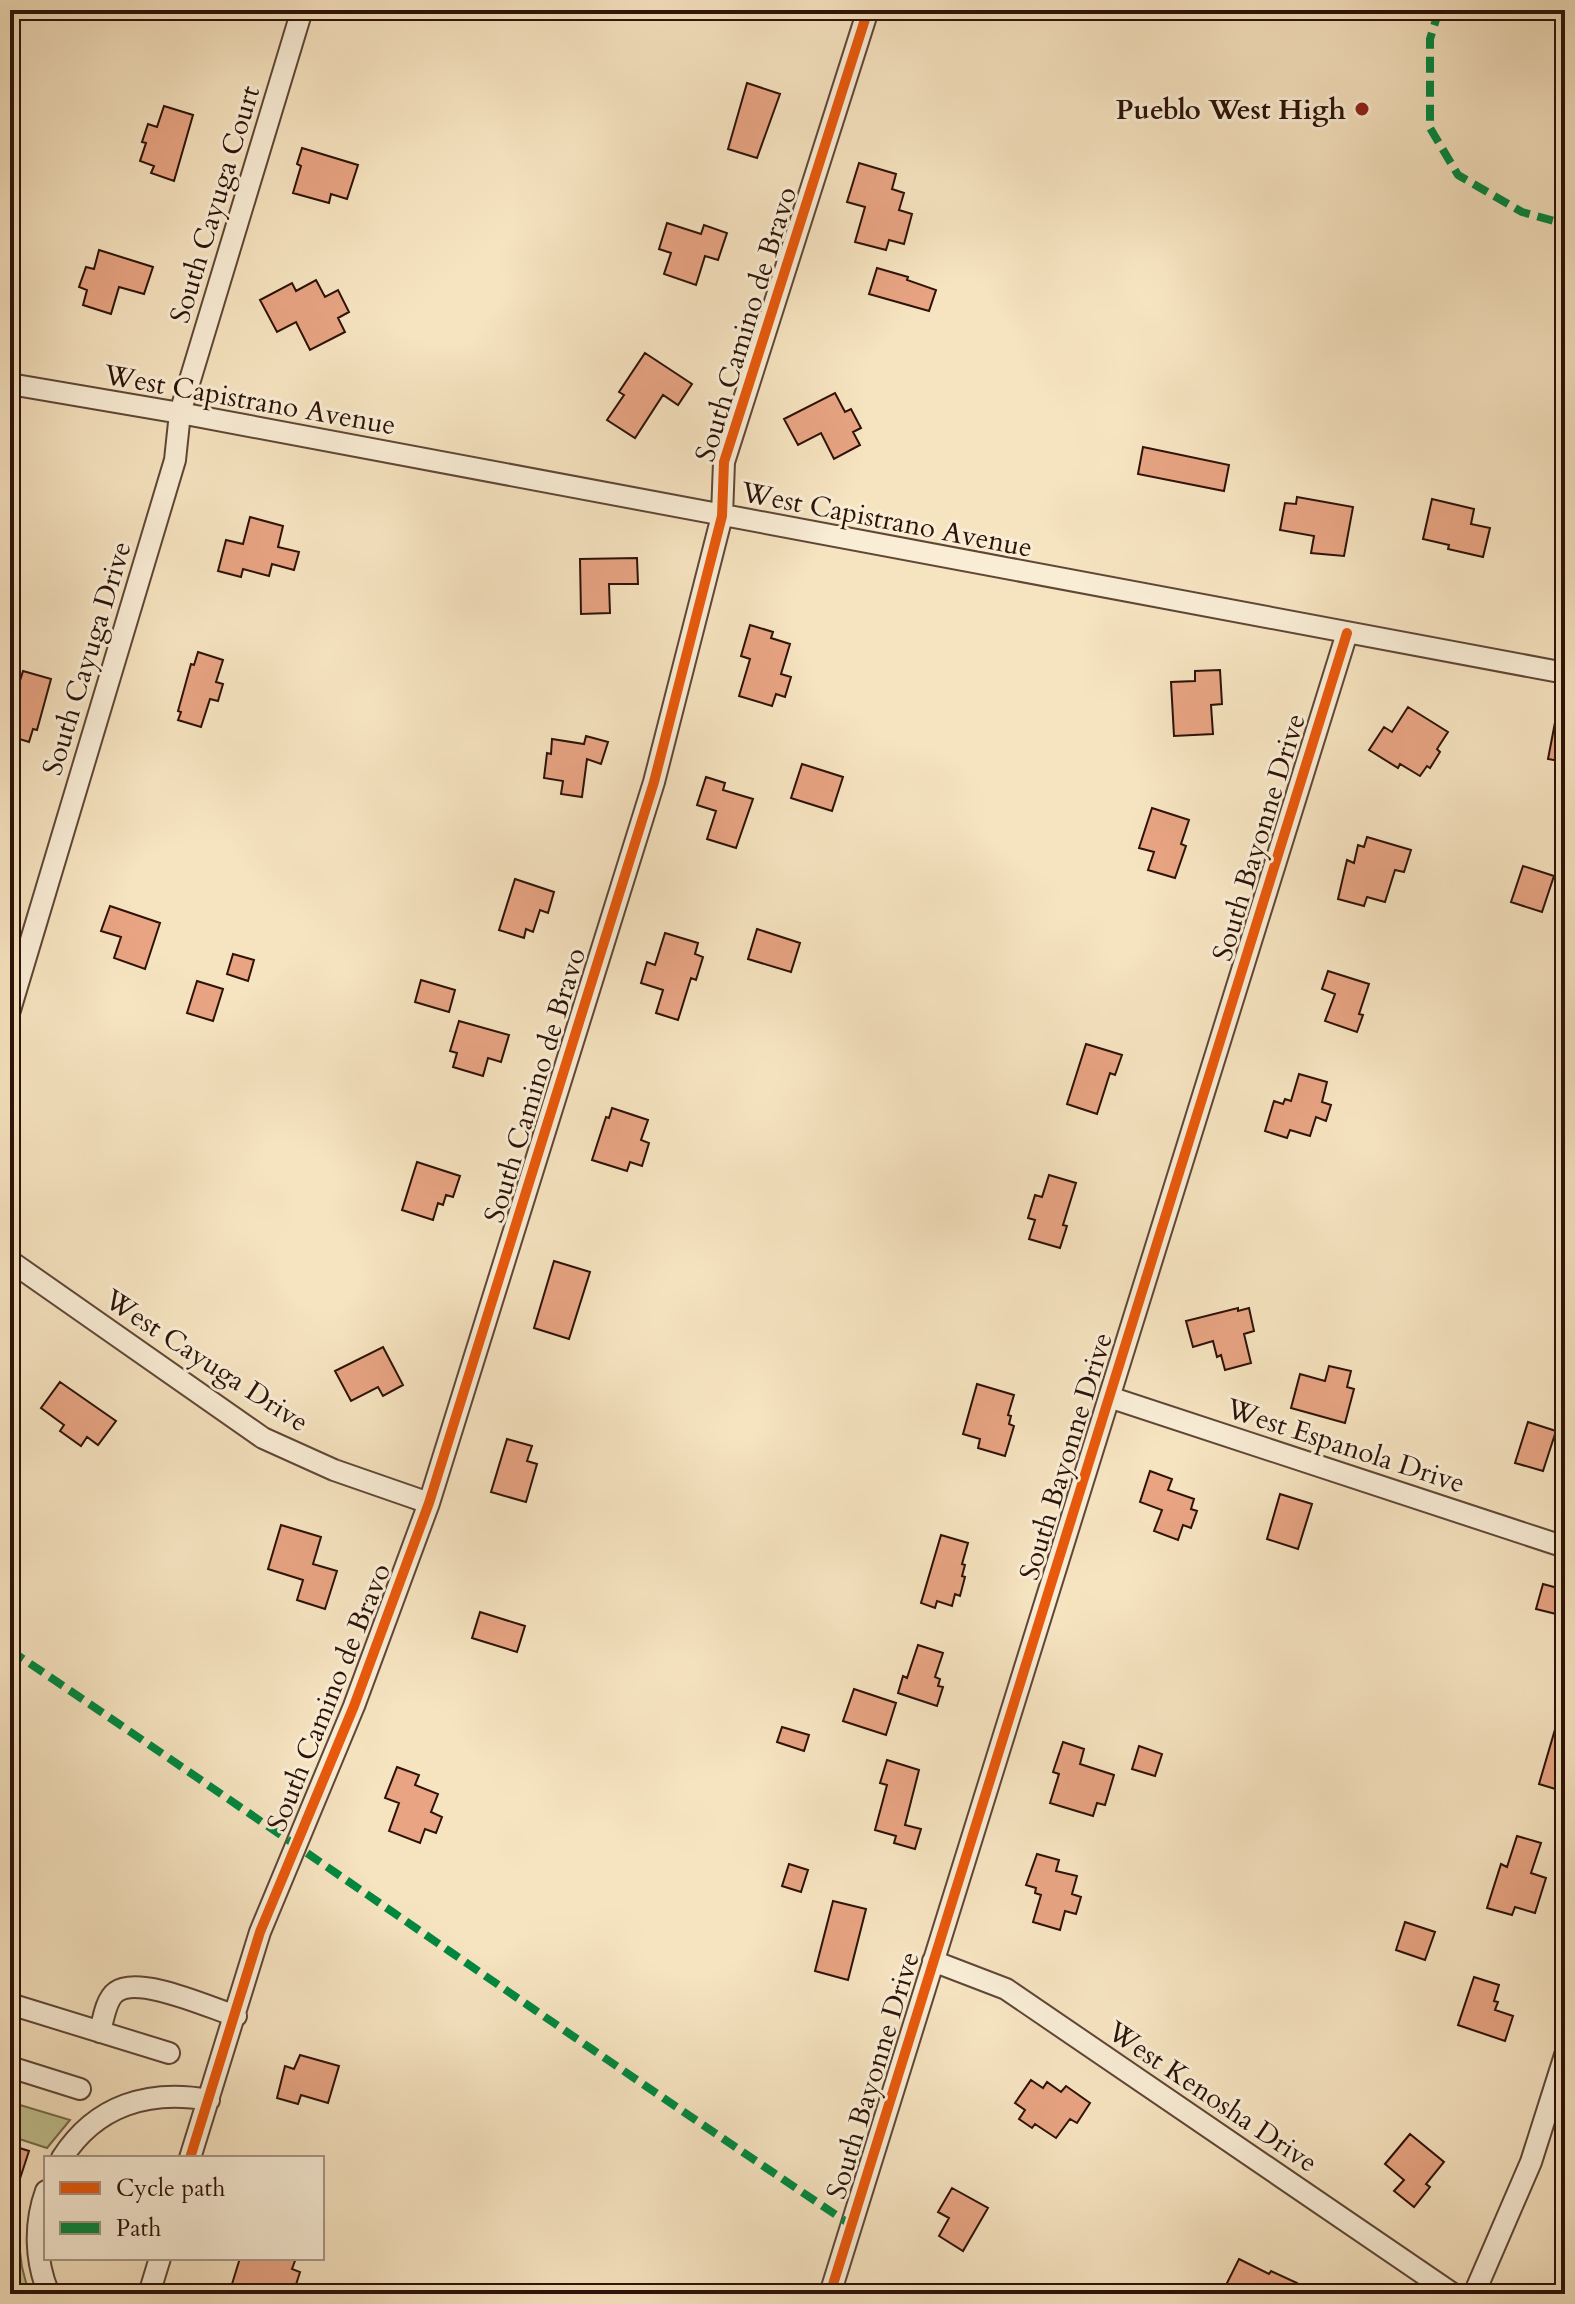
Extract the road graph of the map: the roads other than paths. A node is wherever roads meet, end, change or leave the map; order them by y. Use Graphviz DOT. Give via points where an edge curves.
graph roads {
  1 [pos="302,10"];
  2 [pos="868,10"];
  3 [pos="10,384"];
  4 [pos="180,413"];
  5 [pos="722,516"];
  6 [pos="1347,633"];
  7 [pos="1565,673"];
  8 [pos="10,1010"];
  9 [pos="10,1261"];
  10 [pos="1109,1397"];
  11 [pos="429,1503"];
  12 [pos="1565,1547"];
  13 [pos="933,1961"];
  14 [pos="10,2004"];
  15 [pos="236,2016"];
  16 [pos="100,2032"];
  17 [pos="169,2053"];
  18 [pos="1565,2055"];
  19 [pos="10,2067"];
  20 [pos="80,2089"];
  21 [pos="209,2100"];
  22 [pos="64,2156"];
  23 [pos="191,2156"];
  24 [pos="44,2198"];
  25 [pos="159,2260"];
  26 [pos="49,2294"];
  27 [pos="149,2294"];
  28 [pos="830,2294"];
  29 [pos="1453,2294"];
  30 [pos="1474,2294"];
  1 -- 4 [label="street, South Cayuga Court"];
  2 -- 5 [label="street, South Camino de Bravo" via="724,462"];
  3 -- 4 [label="street, West Capistrano Avenue"];
  4 -- 5 [label="street, West Capistrano Avenue"];
  4 -- 8 [label="street, South Cayuga Drive" via="175,460"];
  5 -- 6 [label="street, West Capistrano Avenue"];
  5 -- 11 [label="street, South Camino de Bravo" via="654,782"];
  6 -- 7 [label="street, West Capistrano Avenue"];
  6 -- 10 [label="street, South Bayonne Drive"];
  9 -- 11 [label="street, West Cayuga Drive" via="263,1438"];
  10 -- 12 [label="street, West Espanola Drive"];
  10 -- 13 [label="street, South Bayonne Drive"];
  11 -- 15 [label="street, South Camino de Bravo" via="354,1706 260,1932"];
  13 -- 28 [label="street, South Bayonne Drive"];
  13 -- 29 [label="street, West Kenosha Drive" via="1006,1989"];
  14 -- 16 [label="street"];
  15 -- 16 [label="street" via="140,1986 127,1987 110,1999"];
  15 -- 21 [label="street, South Camino de Bravo"];
  16 -- 17 [label="street"];
  18 -- 30 [label="street" via="1531,2162"];
  19 -- 20 [label="street"];
  21 -- 22 [label="street" via="164,2096 120,2107 84,2130"];
  21 -- 23 [label="street, South Camino de Bravo"];
  24 -- 26 [label="street" via="38,2249"];
  25 -- 27 [label="street"];
}
